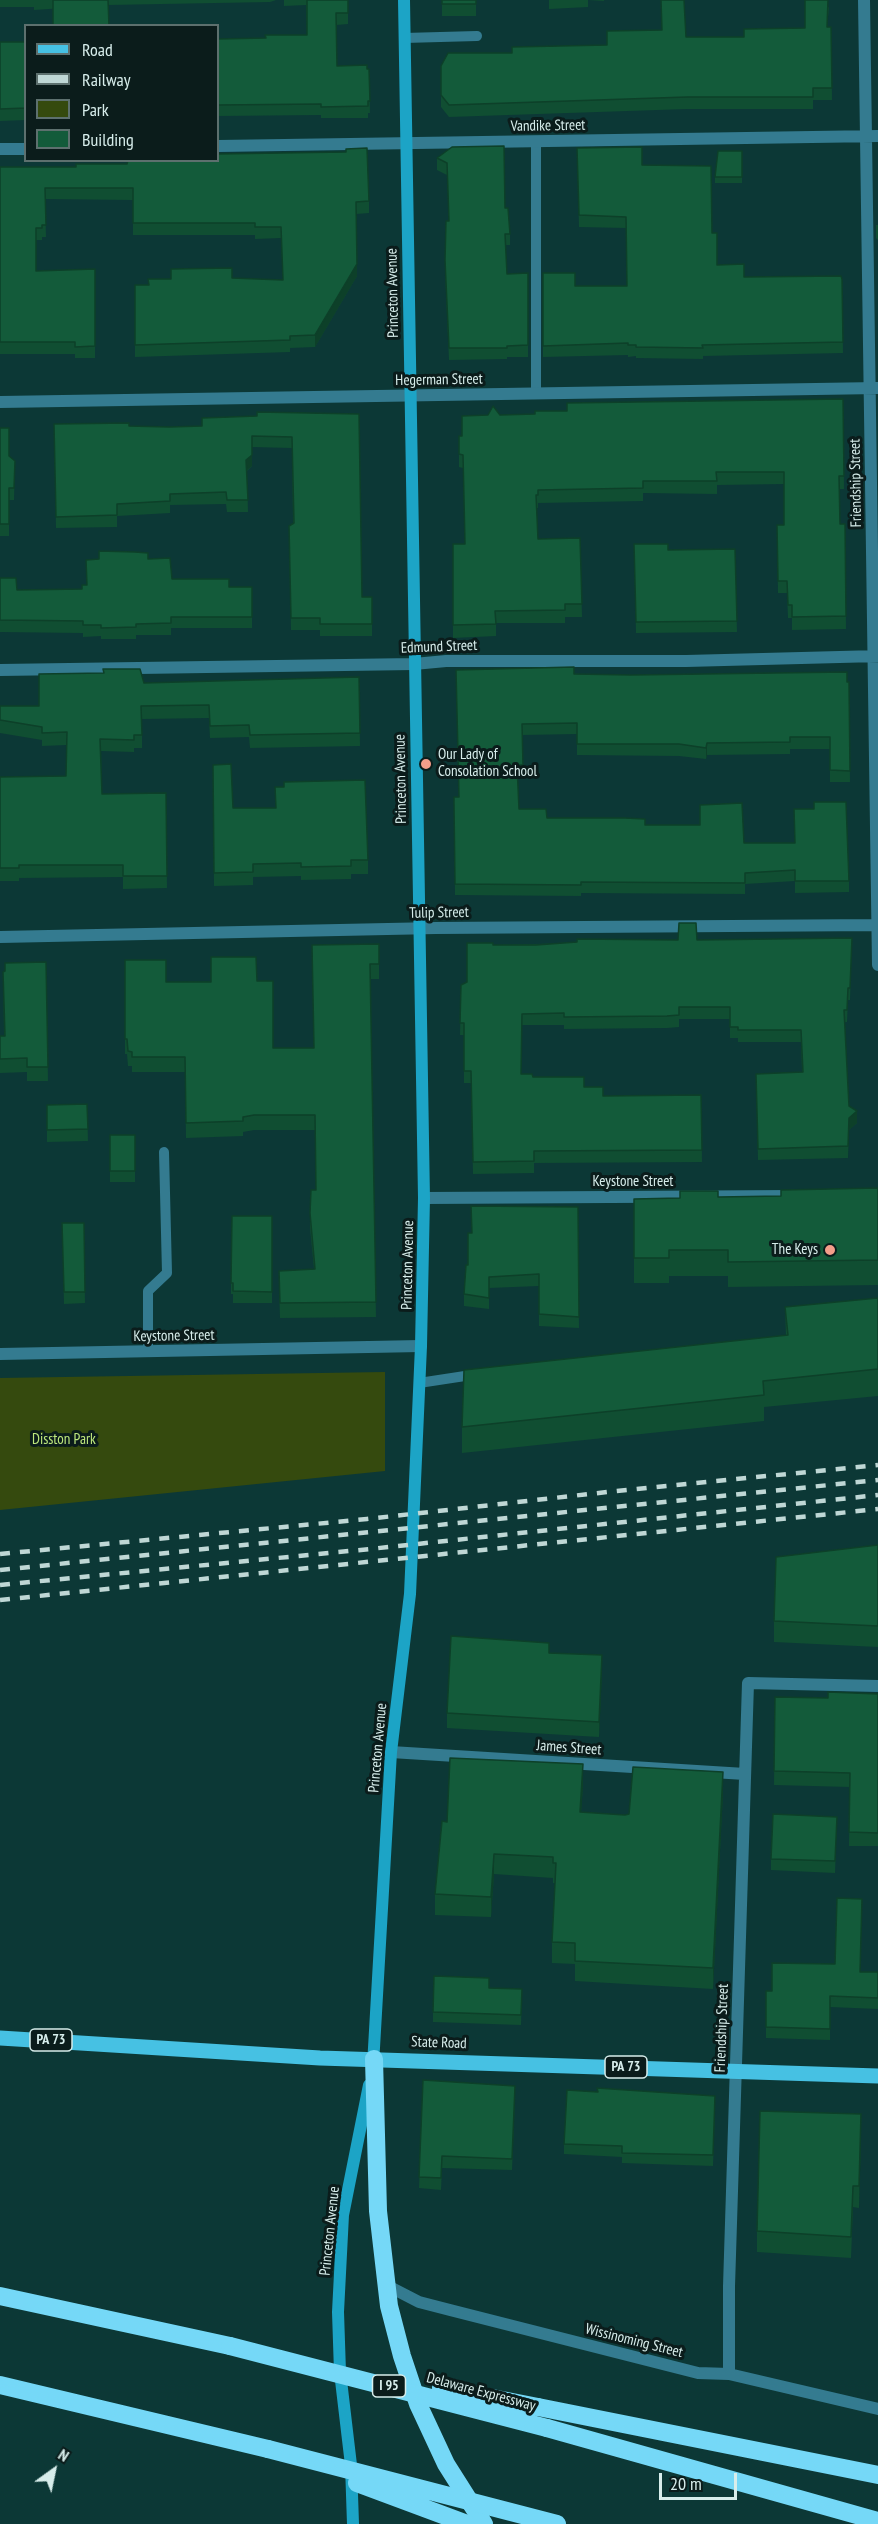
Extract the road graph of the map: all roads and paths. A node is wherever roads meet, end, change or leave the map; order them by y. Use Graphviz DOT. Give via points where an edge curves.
graph roads {
  1 [pos="404,0"];
  2 [pos="864,0"];
  3 [pos="477,36"];
  4 [pos="404,38"];
  5 [pos="872,136"];
  6 [pos="536,141"];
  7 [pos="406,143"];
  8 [pos="219,146"];
  9 [pos="0,149"];
  10 [pos="24,149"];
  11 [pos="873,388"];
  12 [pos="536,394"];
  13 [pos="409,396"];
  14 [pos="0,402"];
  15 [pos="876,656"];
  16 [pos="414,664"];
  17 [pos="0,670"];
  18 [pos="878,925"];
  19 [pos="419,928"];
  20 [pos="0,937"];
  21 [pos="878,965"];
  22 [pos="164,1152"];
  23 [pos="808,1196"];
  24 [pos="424,1198"];
  25 [pos="421,1346"];
  26 [pos="148,1352"];
  27 [pos="0,1354"];
  28 [pos="489,1373"];
  29 [pos="419,1383"];
  30 [pos="878,1686"];
  31 [pos="390,1752"];
  32 [pos="745,1774"];
  33 [pos="0,2038"];
  34 [pos="374,2059"];
  35 [pos="736,2070"];
  36 [pos="878,2076"];
  37 [pos="386,2285"];
  38 [pos="0,2296"];
  39 [pos="230,2346"];
  40 [pos="729,2374"];
  41 [pos="0,2385"];
  42 [pos="878,2409"];
  43 [pos="268,2449"];
  44 [pos="878,2475"];
  45 [pos="878,2521"];
  46 [pos="353,2524"];
  47 [pos="467,2524"];
  48 [pos="484,2524"];
  49 [pos="557,2524"];
  1 -- 4 [label="main road, Princeton Avenue"];
  2 -- 5 [label="street, Friendship Street"];
  3 -- 4 [label="lane"];
  4 -- 7 [label="main road, Princeton Avenue"];
  5 -- 6 [label="street, Vandike Street"];
  5 -- 11 [label="street, Friendship Street"];
  6 -- 7 [label="street, Vandike Street"];
  6 -- 12 [label="lane"];
  7 -- 8 [label="street, Vandike Street"];
  7 -- 13 [label="main road, Princeton Avenue"];
  9 -- 10 [label="street"];
  11 -- 12 [label="street, Hegerman Street"];
  11 -- 15 [label="street, Friendship Street"];
  12 -- 13 [label="street, Hegerman Street"];
  13 -- 14 [label="street, Hegerman Street"];
  13 -- 16 [label="main road, Princeton Avenue"];
  15 -- 16 [label="street, Edmund Street"];
  15 -- 18 [label="street, Friendship Street"];
  16 -- 17 [label="street, Edmund Street"];
  16 -- 19 [label="main road, Princeton Avenue"];
  18 -- 19 [label="street, Tulip Street"];
  18 -- 21 [label="street, Friendship Street"];
  19 -- 20 [label="street, Tulip Street"];
  19 -- 24 [label="main road, Princeton Avenue"];
  22 -- 26 [label="lane" via="167,1273 148,1290"];
  23 -- 24 [label="street, Keystone Street"];
  24 -- 25 [label="main road, Princeton Avenue"];
  25 -- 26 [label="street, Keystone Street"];
  25 -- 29 [label="main road, Princeton Avenue"];
  26 -- 27 [label="street, Keystone Street"];
  28 -- 29 [label="lane"];
  29 -- 31 [label="main road, Princeton Avenue" via="410,1594"];
  30 -- 32 [label="street, Friendship Street" via="748,1683"];
  31 -- 32 [label="street, James Street"];
  31 -- 34 [label="main road, Princeton Avenue"];
  32 -- 35 [label="street, Friendship Street"];
  33 -- 34 [label="main road, State Road / PA 73"];
  34 -- 35 [label="main road, State Road / PA 73"];
  34 -- 37 [label="highway" via="378,2211"];
  34 -- 46 [label="main road, Princeton Avenue" via="343,2215 338,2312"];
  35 -- 36 [label="main road, State Road / PA 73"];
  35 -- 40 [label="street, Friendship Street"];
  37 -- 40 [label="street, Wissinoming Street" via="419,2302 698,2373"];
  37 -- 48 [label="highway" via="418,2404 446,2464"];
  38 -- 39 [label="highway, Delaware Expressway / I 95"];
  39 -- 44 [label="highway, bridge"];
  39 -- 45 [label="highway, Delaware Expressway / I 95, bridge" via="547,2428"];
  40 -- 42 [label="street, Wissinoming Street"];
  41 -- 43 [label="highway"];
  43 -- 47 [label="highway, bridge"];
  43 -- 49 [label="highway, bridge"];
}
